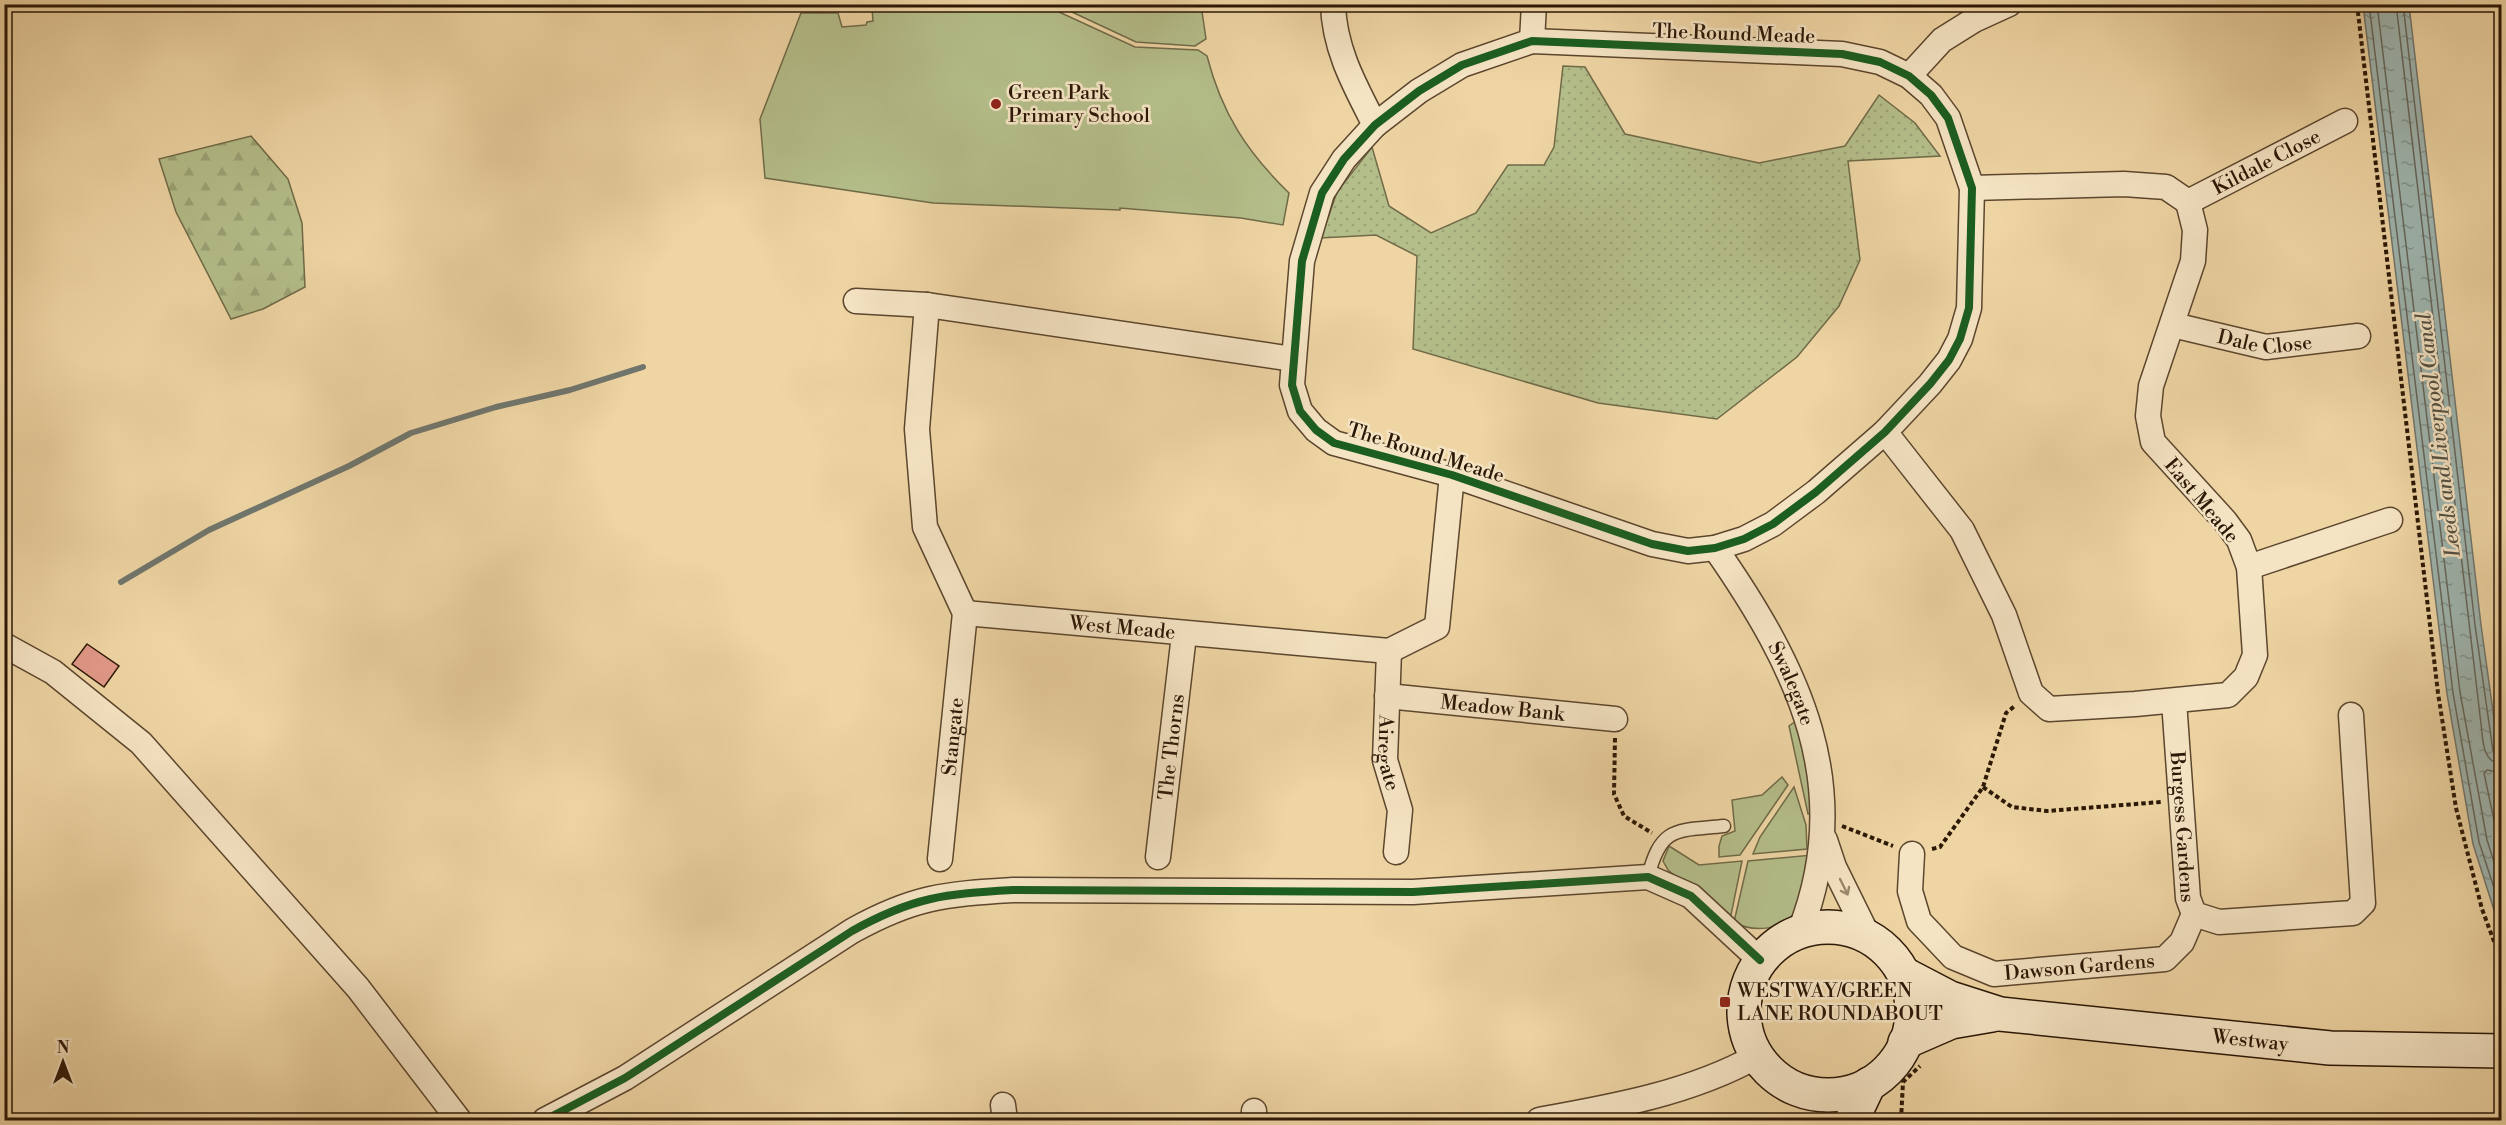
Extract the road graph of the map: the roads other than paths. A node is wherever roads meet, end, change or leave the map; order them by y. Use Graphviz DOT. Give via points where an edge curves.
graph roads {
  1 [pos="1333,4"];
  2 [pos="1534,4"];
  3 [pos="2009,4"];
  4 [pos="1532,41"];
  5 [pos="1909,76"];
  6 [pos="2345,121"];
  7 [pos="1375,125"];
  8 [pos="1972,188"];
  9 [pos="2188,202"];
  10 [pos="856,301"];
  11 [pos="927,305"];
  12 [pos="2173,325"];
  13 [pos="2358,336"];
  14 [pos="1293,359"];
  15 [pos="1885,432"];
  16 [pos="1452,475"];
  17 [pos="2390,520"];
  18 [pos="1715,548"];
  19 [pos="2249,567"];
  20 [pos="965,613"];
  21 [pos="1184,635"];
  22 [pos="4,645"];
  23 [pos="1389,651"];
  24 [pos="1387,696"];
  25 [pos="2174,701"];
  26 [pos="2351,716"];
  27 [pos="1615,719"];
  28 [pos="1725,826"];
  29 [pos="1824,829"];
  30 [pos="1396,852"];
  31 [pos="1912,854"];
  32 [pos="1158,857"];
  33 [pos="940,859"];
  34 [pos="1648,877"];
  35 [pos="2194,915"];
  36 [pos="1800,931"];
  37 [pos="1869,938"];
  38 [pos="1760,960"];
  39 [pos="1904,974"];
  40 [pos="2000,1014"];
  41 [pos="1916,1050"];
  42 [pos="2499,1051"];
  43 [pos="1757,1056"];
  44 [pos="1869,1084"];
  45 [pos="1798,1089"];
  46 [pos="459,1120"];
  47 [pos="545,1120"];
  48 [pos="1539,1120"];
  49 [pos="1820,1120"];
  50 [pos="1852,1120"];
  1 -- 7 [label="street" via="1342,59"];
  2 -- 4 [label="street"];
  3 -- 5 [label="street" via="1942,40"];
  4 -- 5 [label="street, The Round Meade" via="1842,54 1880,62"];
  4 -- 7 [label="street, The Round Meade" via="1461,64"];
  5 -- 8 [label="street, The Round Meade" via="1931,95 1947,118"];
  6 -- 9 [label="street, Kildale Close"];
  7 -- 14 [label="street, The Round Meade" via="1344,159 1322,193 1302,261"];
  8 -- 9 [label="street" via="2145,185 2166,187"];
  8 -- 15 [label="street, The Round Meade" via="1969,308 1960,339 1930,384"];
  9 -- 12 [label="street, East Meade" via="2195,230 2193,261"];
  10 -- 11 [label="street"];
  11 -- 14 [label="street"];
  11 -- 20 [label="street" via="917,429 925,527"];
  12 -- 13 [label="street, Dale Close" via="2266,347"];
  12 -- 19 [label="street, East Meade" via="2151,386 2148,416 2153,442 2225,521 2239,540"];
  14 -- 16 [label="street, The Round Meade" via="1292,385 1300,411 1316,430 1334,442"];
  15 -- 18 [label="street, The Round Meade" via="1773,524"];
  15 -- 25 [label="street, East Meade" via="1962,530 2004,615 2031,693 2049,709"];
  16 -- 18 [label="street, The Round Meade" via="1652,544 1688,551"];
  16 -- 23 [label="street" via="1437,627"];
  17 -- 19 [label="street"];
  18 -- 29 [label="street, Swalegate" via="1781,653 1801,696 1813,742"];
  19 -- 25 [label="street, East Meade" via="2254,655 2246,677 2228,695"];
  20 -- 21 [label="street, West Meade"];
  20 -- 33 [label="street, Stangate"];
  21 -- 23 [label="street, West Meade"];
  21 -- 32 [label="street, The Thorns"];
  22 -- 46 [label="street" via="52,672 141,743 358,988"];
  23 -- 24 [label="street, Airegate"];
  24 -- 27 [label="street, Meadow Bank"];
  24 -- 30 [label="street, Airegate" via="1385,760 1400,810"];
  25 -- 35 [label="street, Burgess Gardens" via="2188,898"];
  26 -- 35 [label="street, Burgess Gardens" via="2363,903 2353,914 2219,922"];
  28 -- 34 [label="lane" via="1682,830 1662,839"];
  29 -- 36 [label="street, Swalegate" via="1811,902"];
  29 -- 37 [label="street, Swalegate, one-way" via="1834,867"];
  31 -- 35 [label="street, Dawson Gardens" via="1910,891 1919,921 1953,957 1994,974 2165,959 2182,942"];
  34 -- 38 [label="street" via="1691,896"];
  34 -- 47 [label="street" via="1413,892 1013,890 920,899 887,911 852,931 625,1078"];
  36 -- 37 [label="main road" via="1830,926"];
  36 -- 38 [label="main road" via="1777,943"];
  37 -- 39 [label="main road" via="1893,957"];
  38 -- 43 [label="main road" via="1745,993 1744,1015 1748,1038"];
  39 -- 40 [label="main road, Westway" via="1950,998"];
  39 -- 41 [label="main road"];
  40 -- 41 [label="main road, Westway" via="1951,1022"];
  40 -- 42 [label="main road, Westway" via="2330,1047"];
  41 -- 44 [label="main road"];
  43 -- 45 [label="main road" via="1783,1082"];
  43 -- 48 [label="street" via="1720,1075 1656,1095"];
  44 -- 45 [label="main road" via="1833,1095"];
  44 -- 50 [label="main road"];
  45 -- 49 [label="main road"];
}
